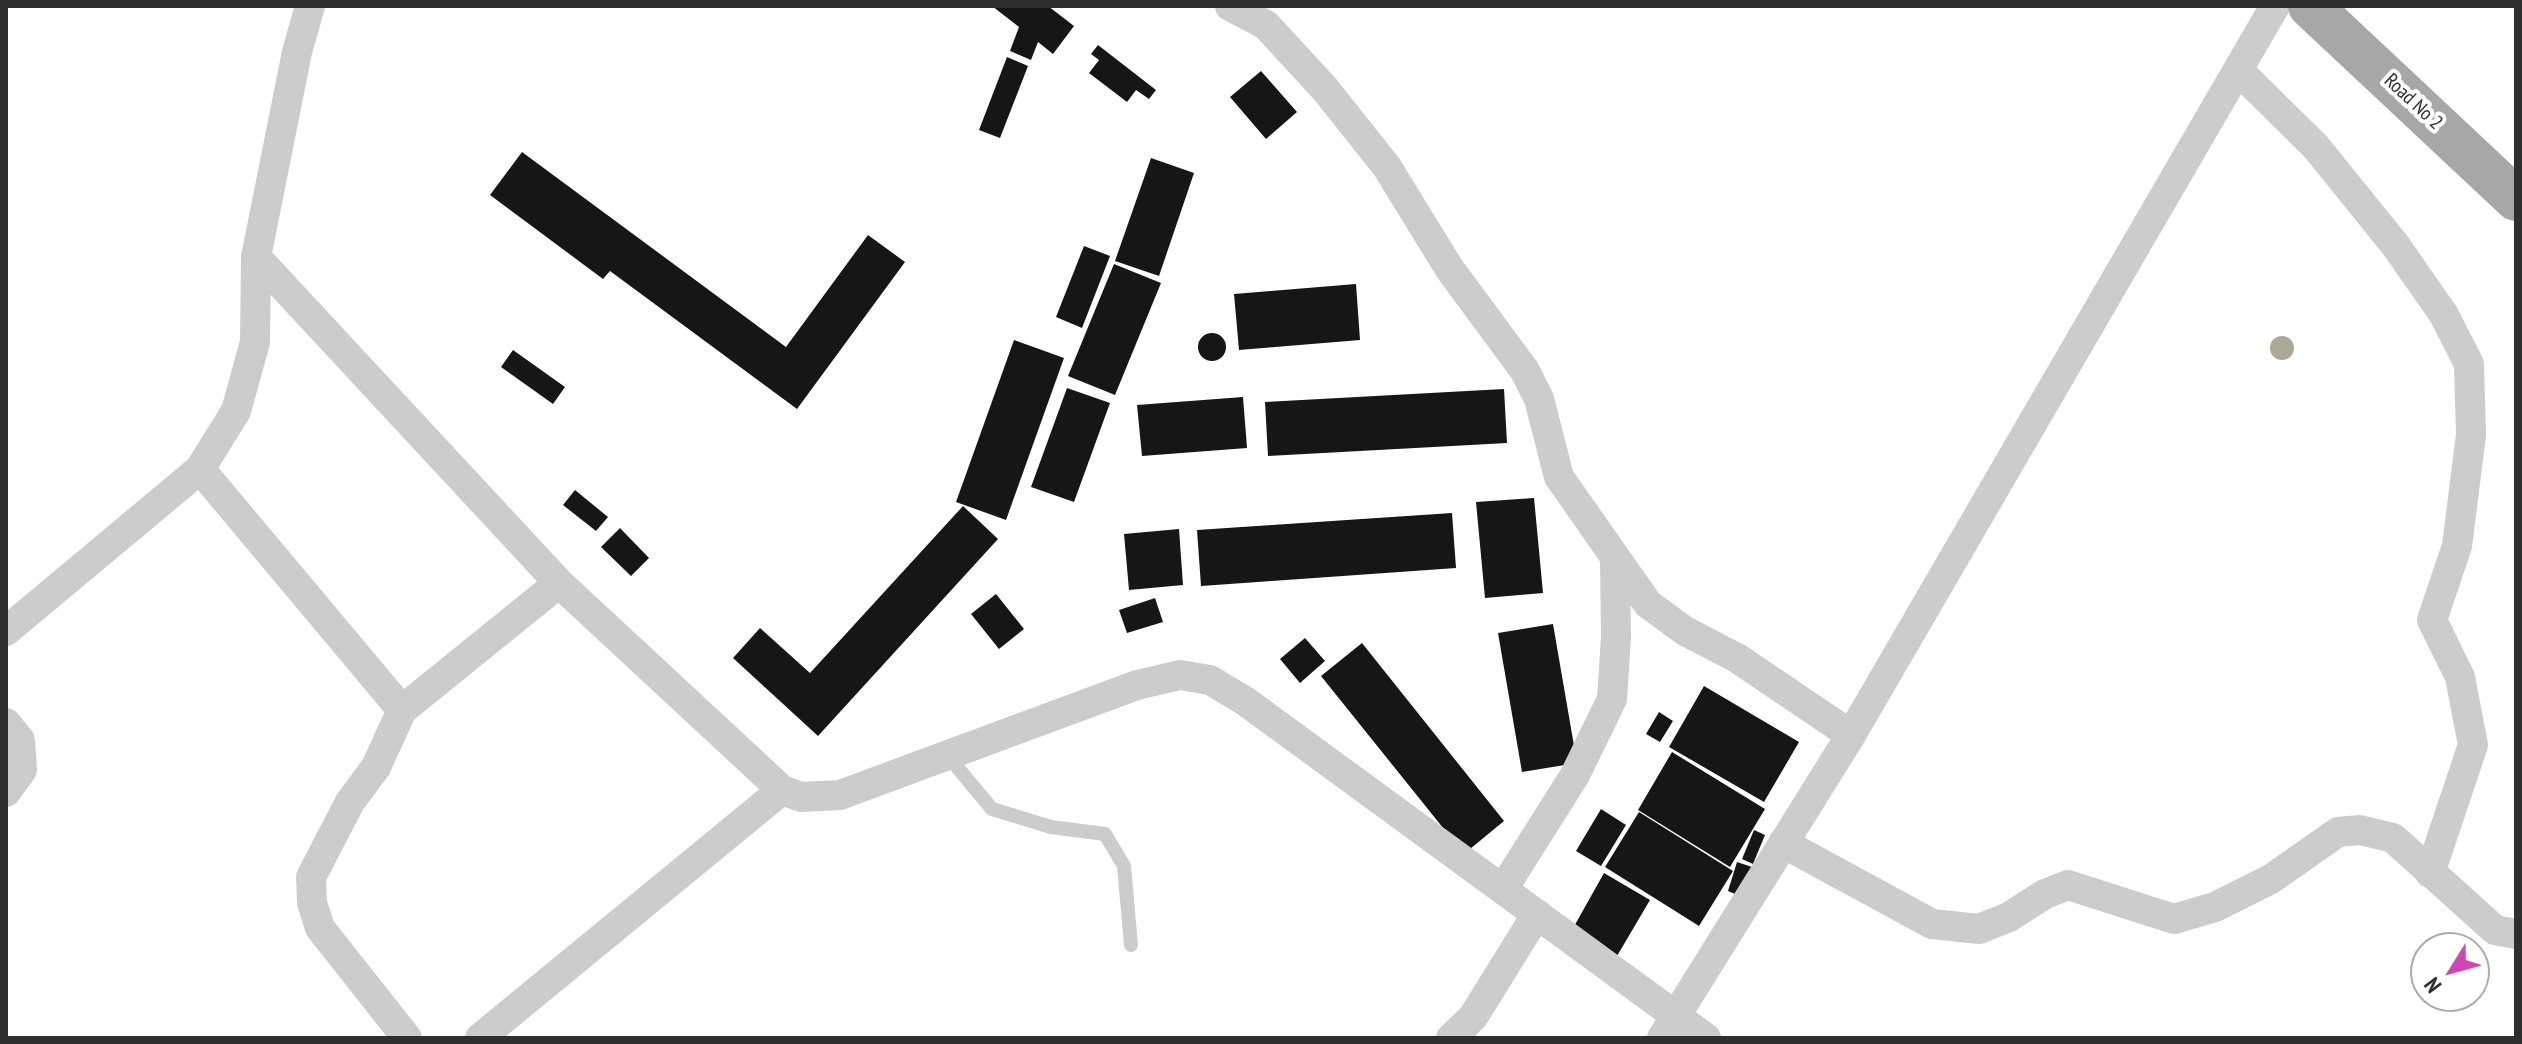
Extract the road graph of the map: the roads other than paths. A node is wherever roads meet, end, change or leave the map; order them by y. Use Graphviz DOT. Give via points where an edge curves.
graph roads {
  1 [pos="310,6"];
  2 [pos="1230,6"];
  3 [pos="2275,6"];
  4 [pos="2310,6"];
  5 [pos="2238,70"];
  6 [pos="2516,199"];
  7 [pos="256,257"];
  8 [pos="200,469"];
  9 [pos="1615,558"];
  10 [pos="559,583"];
  11 [pos="6,631"];
  12 [pos="402,710"];
  13 [pos="6,723"];
  14 [pos="1851,735"];
  15 [pos="947,755"];
  16 [pos="782,790"];
  17 [pos="6,792"];
  18 [pos="1783,843"];
  19 [pos="2430,873"];
  20 [pos="1503,889"];
  21 [pos="1537,914"];
  22 [pos="2516,934"];
  23 [pos="1131,945"];
  24 [pos="1669,1026"];
  25 [pos="407,1038"];
  26 [pos="480,1038"];
  27 [pos="1451,1038"];
  28 [pos="1706,1038"];
  1 -- 7 [label="street"];
  2 -- 9 [label="street" via="1266,25 1387,167 1449,268 1525,371 1539,399 1559,477"];
  3 -- 5 [label="street"];
  4 -- 6 [label="main road, Road No 2"];
  5 -- 14 [label="street"];
  5 -- 19 [label="street" via="2316,147 2396,246 2444,315 2469,364 2471,435 2457,546 2432,620 2460,677 2473,745"];
  7 -- 8 [label="street" via="255,342 236,411"];
  7 -- 10 [label="street"];
  8 -- 11 [label="street"];
  8 -- 12 [label="street"];
  9 -- 14 [label="street" via="1648,604"];
  9 -- 20 [label="street" via="1612,699 1575,775"];
  10 -- 12 [label="street"];
  10 -- 16 [label="street"];
  12 -- 25 [label="street" via="376,767 350,802 311,877 320,928"];
  13 -- 17 [label="street" via="20,740 22,770"];
  14 -- 18 [label="street"];
  15 -- 16 [label="street" via="840,795 801,797"];
  15 -- 20 [label="street" via="1137,685 1180,675 1210,680"];
  15 -- 23 [label="lane" via="992,809 1051,827 1105,834 1124,866"];
  16 -- 26 [label="street"];
  18 -- 19 [label="street" via="1932,924 1956,929 1979,929 2068,885 2174,919 2215,907 2271,879 2338,832 2360,830 2393,838"];
  18 -- 24 [label="street"];
  19 -- 22 [label="street" via="2495,930"];
  20 -- 21 [label="street"];
  21 -- 24 [label="street"];
  21 -- 27 [label="street" via="1473,1017"];
  24 -- 28 [label="street"];
}
